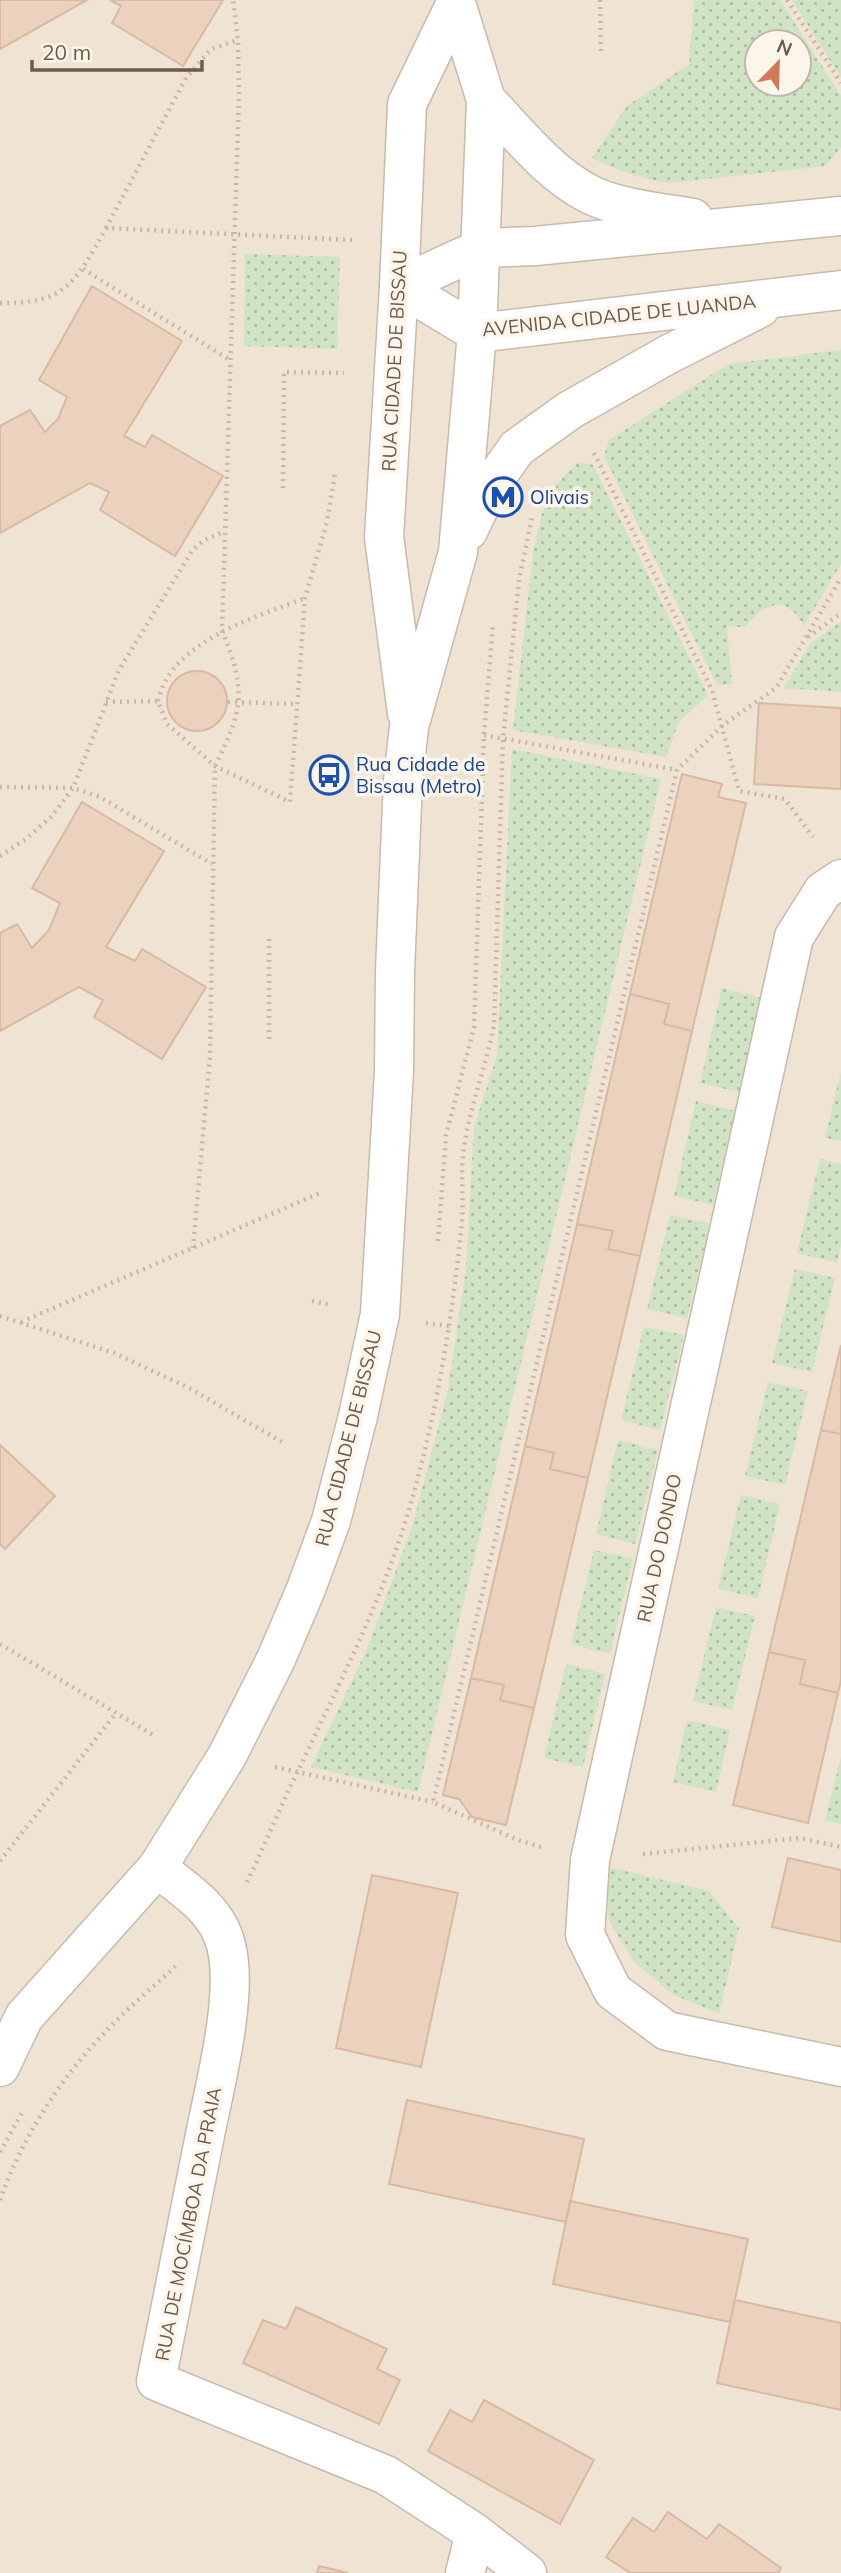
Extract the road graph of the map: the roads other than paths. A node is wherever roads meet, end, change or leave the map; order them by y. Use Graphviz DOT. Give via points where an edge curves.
graph roads {
  1 [pos="455,2"];
  2 [pos="486,100"];
  3 [pos="841,216"];
  4 [pos="736,227"];
  5 [pos="482,248"];
  6 [pos="400,286"];
  7 [pos="841,289"];
  8 [pos="782,297"];
  9 [pos="477,333"];
  10 [pos="458,552"];
  11 [pos="409,727"];
  12 [pos="841,879"];
  13 [pos="157,1868"];
  14 [pos="12,2022"];
  15 [pos="0,2067"];
  16 [pos="841,2067"];
  17 [pos="474,2533"];
  18 [pos="465,2573"];
  19 [pos="527,2573"];
  1 -- 2 [label="main road, RUA CIDADE DE BISSAU"];
  1 -- 6 [label="main road, RUA CIDADE DE BISSAU" via="407,104"];
  2 -- 4 [label="main road" via="555,172 593,196"];
  2 -- 5 [label="main road, RUA CIDADE DE BISSAU"];
  3 -- 4 [label="main road"];
  4 -- 5 [label="main road"];
  5 -- 6 [label="main road"];
  5 -- 9 [label="main road, RUA CIDADE DE BISSAU"];
  6 -- 9 [label="main road, AVENIDA CIDADE DE LUANDA"];
  6 -- 11 [label="main road, RUA CIDADE DE BISSAU" via="384,537"];
  7 -- 8 [label="main road, AVENIDA CIDADE DE LUANDA"];
  8 -- 9 [label="main road, AVENIDA CIDADE DE LUANDA"];
  8 -- 10 [label="main road" via="570,410 517,448 488,489"];
  9 -- 10 [label="main road, RUA CIDADE DE BISSAU"];
  10 -- 11 [label="main road, RUA CIDADE DE BISSAU"];
  11 -- 13 [label="main road, RUA CIDADE DE BISSAU" via="380,1314 358,1416 331,1521 276,1659 227,1756"];
  12 -- 16 [label="main road, RUA DO DONDO" via="823,891 794,937 590,1860 585,1935 613,1991 667,2031"];
  13 -- 14 [label="main road, RUA CIDADE DE BISSAU"];
  13 -- 17 [label="main road, RUA DE MOCÍMBOA DA PRAIA" via="209,1910 227,1947 229,1972 223,2047 156,2381 387,2475"];
  14 -- 15 [label="main road, RUA CIDADE DE BISSAU"];
  17 -- 18 [label="main road"];
  17 -- 19 [label="main road, RUA DE MOCÍMBOA DA PRAIA"];
}
